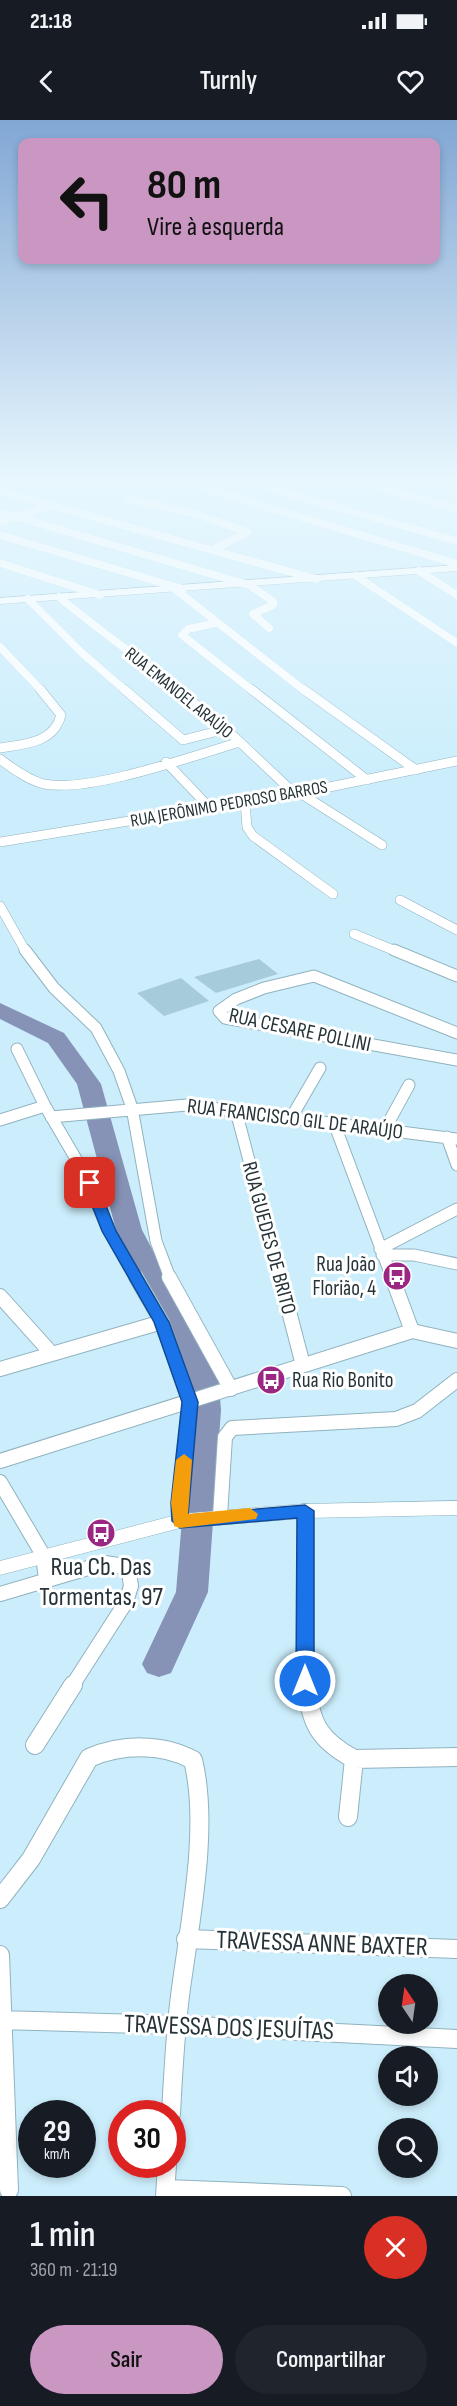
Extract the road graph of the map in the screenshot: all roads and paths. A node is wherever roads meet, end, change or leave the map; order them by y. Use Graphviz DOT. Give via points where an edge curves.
graph roads {
  1 [pos="46,578"];
  2 [pos="140,578"];
  3 [pos="225,578"];
  4 [pos="312,578"];
  5 [pos="331,578"];
  6 [pos="359,578"];
  7 [pos="430,578"];
  8 [pos="316,579"];
  9 [pos="249,585"];
  10 [pos="179,590"];
  11 [pos="100,595"];
  12 [pos="457,595"];
  13 [pos="59,597"];
  14 [pos="28,599"];
  15 [pos="0,601"];
  16 [pos="216,623"];
  17 [pos="268,628"];
  18 [pos="457,643"];
  19 [pos="0,647"];
  20 [pos="226,729"];
  21 [pos="183,740"];
  22 [pos="240,742"];
  23 [pos="0,748"];
  24 [pos="202,752"];
  25 [pos="0,759"];
  26 [pos="457,761"];
  27 [pos="166,762"];
  28 [pos="12,768"];
  29 [pos="416,770"];
  30 [pos="0,772"];
  31 [pos="367,780"];
  32 [pos="297,793"];
  33 [pos="245,802"];
  34 [pos="210,808"];
  35 [pos="0,842"];
  36 [pos="382,844"];
  37 [pos="333,894"];
  38 [pos="400,900"];
  39 [pos="0,906"];
  40 [pos="457,930"];
  41 [pos="354,934"];
  42 [pos="457,975"];
  43 [pos="457,1033"];
  44 [pos="17,1049"];
  45 [pos="457,1060"];
  46 [pos="320,1068"];
  47 [pos="409,1085"];
  48 [pos="132,1108"];
  49 [pos="236,1111"];
  50 [pos="48,1112"];
  51 [pos="291,1118"];
  52 [pos="0,1120"];
  53 [pos="334,1123"];
  54 [pos="385,1129"];
  55 [pos="452,1138"];
  56 [pos="457,1165"];
  57 [pos="457,1209"];
  58 [pos="381,1252"];
  59 [pos="457,1264"];
  60 [pos="0,1296"];
  61 [pos="162,1322"];
  62 [pos="412,1331"];
  63 [pos="457,1341"];
  64 [pos="52,1354"];
  65 [pos="303,1365"];
  66 [pos="0,1369"];
  67 [pos="457,1380"];
  68 [pos="228,1390"];
  69 [pos="195,1400"];
  70 [pos="0,1461"];
  71 [pos="0,1482"];
  72 [pos="457,1508"];
  73 [pos="305,1511"];
  74 [pos="220,1516"];
  75 [pos="180,1521"];
  76 [pos="43,1555"];
  77 [pos="0,1568"];
  78 [pos="46,1580"];
  79 [pos="0,1594"];
  80 [pos="35,1745"];
  81 [pos="457,1757"];
  82 [pos="354,1759"];
  83 [pos="348,1817"];
  84 [pos="0,1899"];
  85 [pos="186,1939"];
  86 [pos="457,1949"];
  87 [pos="0,1955"];
  88 [pos="1,2020"];
  89 [pos="177,2025"];
  90 [pos="457,2039"];
  91 [pos="172,2100"];
  92 [pos="9,2190"];
  93 [pos="165,2192"];
  94 [pos="342,2196"];
  1 -- 11 [label="street"];
  2 -- 10 [label="street"];
  3 -- 9 [label="street"];
  4 -- 8 [label="street"];
  5 -- 8 [label="street"];
  6 -- 18 [label="street"];
  7 -- 12 [label="street"];
  8 -- 9 [label="street"];
  9 -- 10 [label="street"];
  9 -- 17 [label="street" via="273,601 254,614"];
  10 -- 11 [label="street"];
  10 -- 16 [label="street"];
  11 -- 13 [label="street"];
  13 -- 14 [label="street"];
  13 -- 20 [label="street, RUA EMANOEL ARAÚJO"];
  14 -- 15 [label="street"];
  14 -- 21 [label="street" via="66,638"];
  16 -- 29 [label="street"];
  16 -- 31 [label="street" via="188,629 182,635"];
  19 -- 23 [label="street" via="61,715 57,728 48,737"];
  20 -- 21 [label="street"];
  20 -- 22 [label="street, RUA EMANOEL ARAÚJO"];
  21 -- 24 [label="street"];
  22 -- 24 [label="street"];
  22 -- 32 [label="street, RUA EMANOEL ARAÚJO"];
  24 -- 27 [label="street"];
  25 -- 28 [label="street"];
  26 -- 29 [label="street, RUA JERÔNIMO PEDROSO BARROS"];
  27 -- 28 [label="street" via="58,784 39,782"];
  27 -- 34 [label="street"];
  28 -- 30 [label="street"];
  29 -- 31 [label="street, RUA JERÔNIMO PEDROSO BARROS"];
  31 -- 32 [label="street, RUA JERÔNIMO PEDROSO BARROS"];
  32 -- 33 [label="street, RUA JERÔNIMO PEDROSO BARROS"];
  32 -- 36 [label="street, RUA EMANOEL ARAÚJO"];
  33 -- 34 [label="street, RUA JERÔNIMO PEDROSO BARROS"];
  33 -- 37 [label="street" via="253,836"];
  34 -- 35 [label="street, RUA JERÔNIMO PEDROSO BARROS"];
  38 -- 40 [label="street"];
  39 -- 48 [label="street" via="38,972 96,1028 119,1071"];
  41 -- 42 [label="street"];
  43 -- 45 [label="street, RUA CESARE POLLINI" via="314,976 296,977 238,999 219,1011 225,1018 297,1033"];
  44 -- 50 [label="street"];
  46 -- 51 [label="street"];
  47 -- 54 [label="street"];
  48 -- 49 [label="street, RUA FRANCISCO GIL DE ARAÚJO" via="187,1105"];
  48 -- 50 [label="street, RUA FRANCISCO GIL DE ARAÚJO"];
  48 -- 68 [label="street" via="156,1241"];
  49 -- 51 [label="street, RUA FRANCISCO GIL DE ARAÚJO"];
  49 -- 65 [label="street, RUA GUEDES DE BRITO"];
  50 -- 52 [label="street, RUA FRANCISCO GIL DE ARAÚJO"];
  50 -- 61 [label="street" via="90,1183 109,1231"];
  51 -- 53 [label="street, RUA FRANCISCO GIL DE ARAÚJO"];
  53 -- 54 [label="street, RUA FRANCISCO GIL DE ARAÚJO"];
  53 -- 58 [label="street"];
  54 -- 55 [label="street, RUA FRANCISCO GIL DE ARAÚJO"];
  55 -- 56 [label="street"];
  57 -- 58 [label="street"];
  58 -- 59 [label="street"];
  58 -- 62 [label="street"];
  60 -- 64 [label="street"];
  61 -- 64 [label="street"];
  61 -- 69 [label="street"];
  62 -- 63 [label="street"];
  62 -- 65 [label="street"];
  64 -- 66 [label="street"];
  65 -- 68 [label="street"];
  67 -- 74 [label="street" via="417,1411 396,1419 232,1428 225,1437"];
  68 -- 69 [label="street"];
  69 -- 70 [label="street"];
  69 -- 75 [label="street" via="179,1503"];
  71 -- 76 [label="street"];
  72 -- 73 [label="street"];
  73 -- 74 [label="street"];
  73 -- 82 [label="street" via="308,1708 325,1742"];
  74 -- 75 [label="street"];
  75 -- 76 [label="street"];
  76 -- 77 [label="street"];
  76 -- 78 [label="street"];
  78 -- 79 [label="street"];
  78 -- 80 [label="street" via="105,1563 129,1572 132,1586 126,1602"];
  81 -- 82 [label="street"];
  82 -- 83 [label="street"];
  84 -- 85 [label="street" via="31,1859 89,1758 115,1749 173,1751 193,1760 200,1778"];
  85 -- 86 [label="street, TRAVESSA ANNE BAXTER"];
  85 -- 89 [label="street"];
  87 -- 88 [label="street"];
  88 -- 89 [label="street, TRAVESSA DOS JESUÍTAS"];
  88 -- 92 [label="street"];
  89 -- 90 [label="street, TRAVESSA DOS JESUÍTAS"];
  89 -- 91 [label="street"];
  93 -- 94 [label="street"];
}
